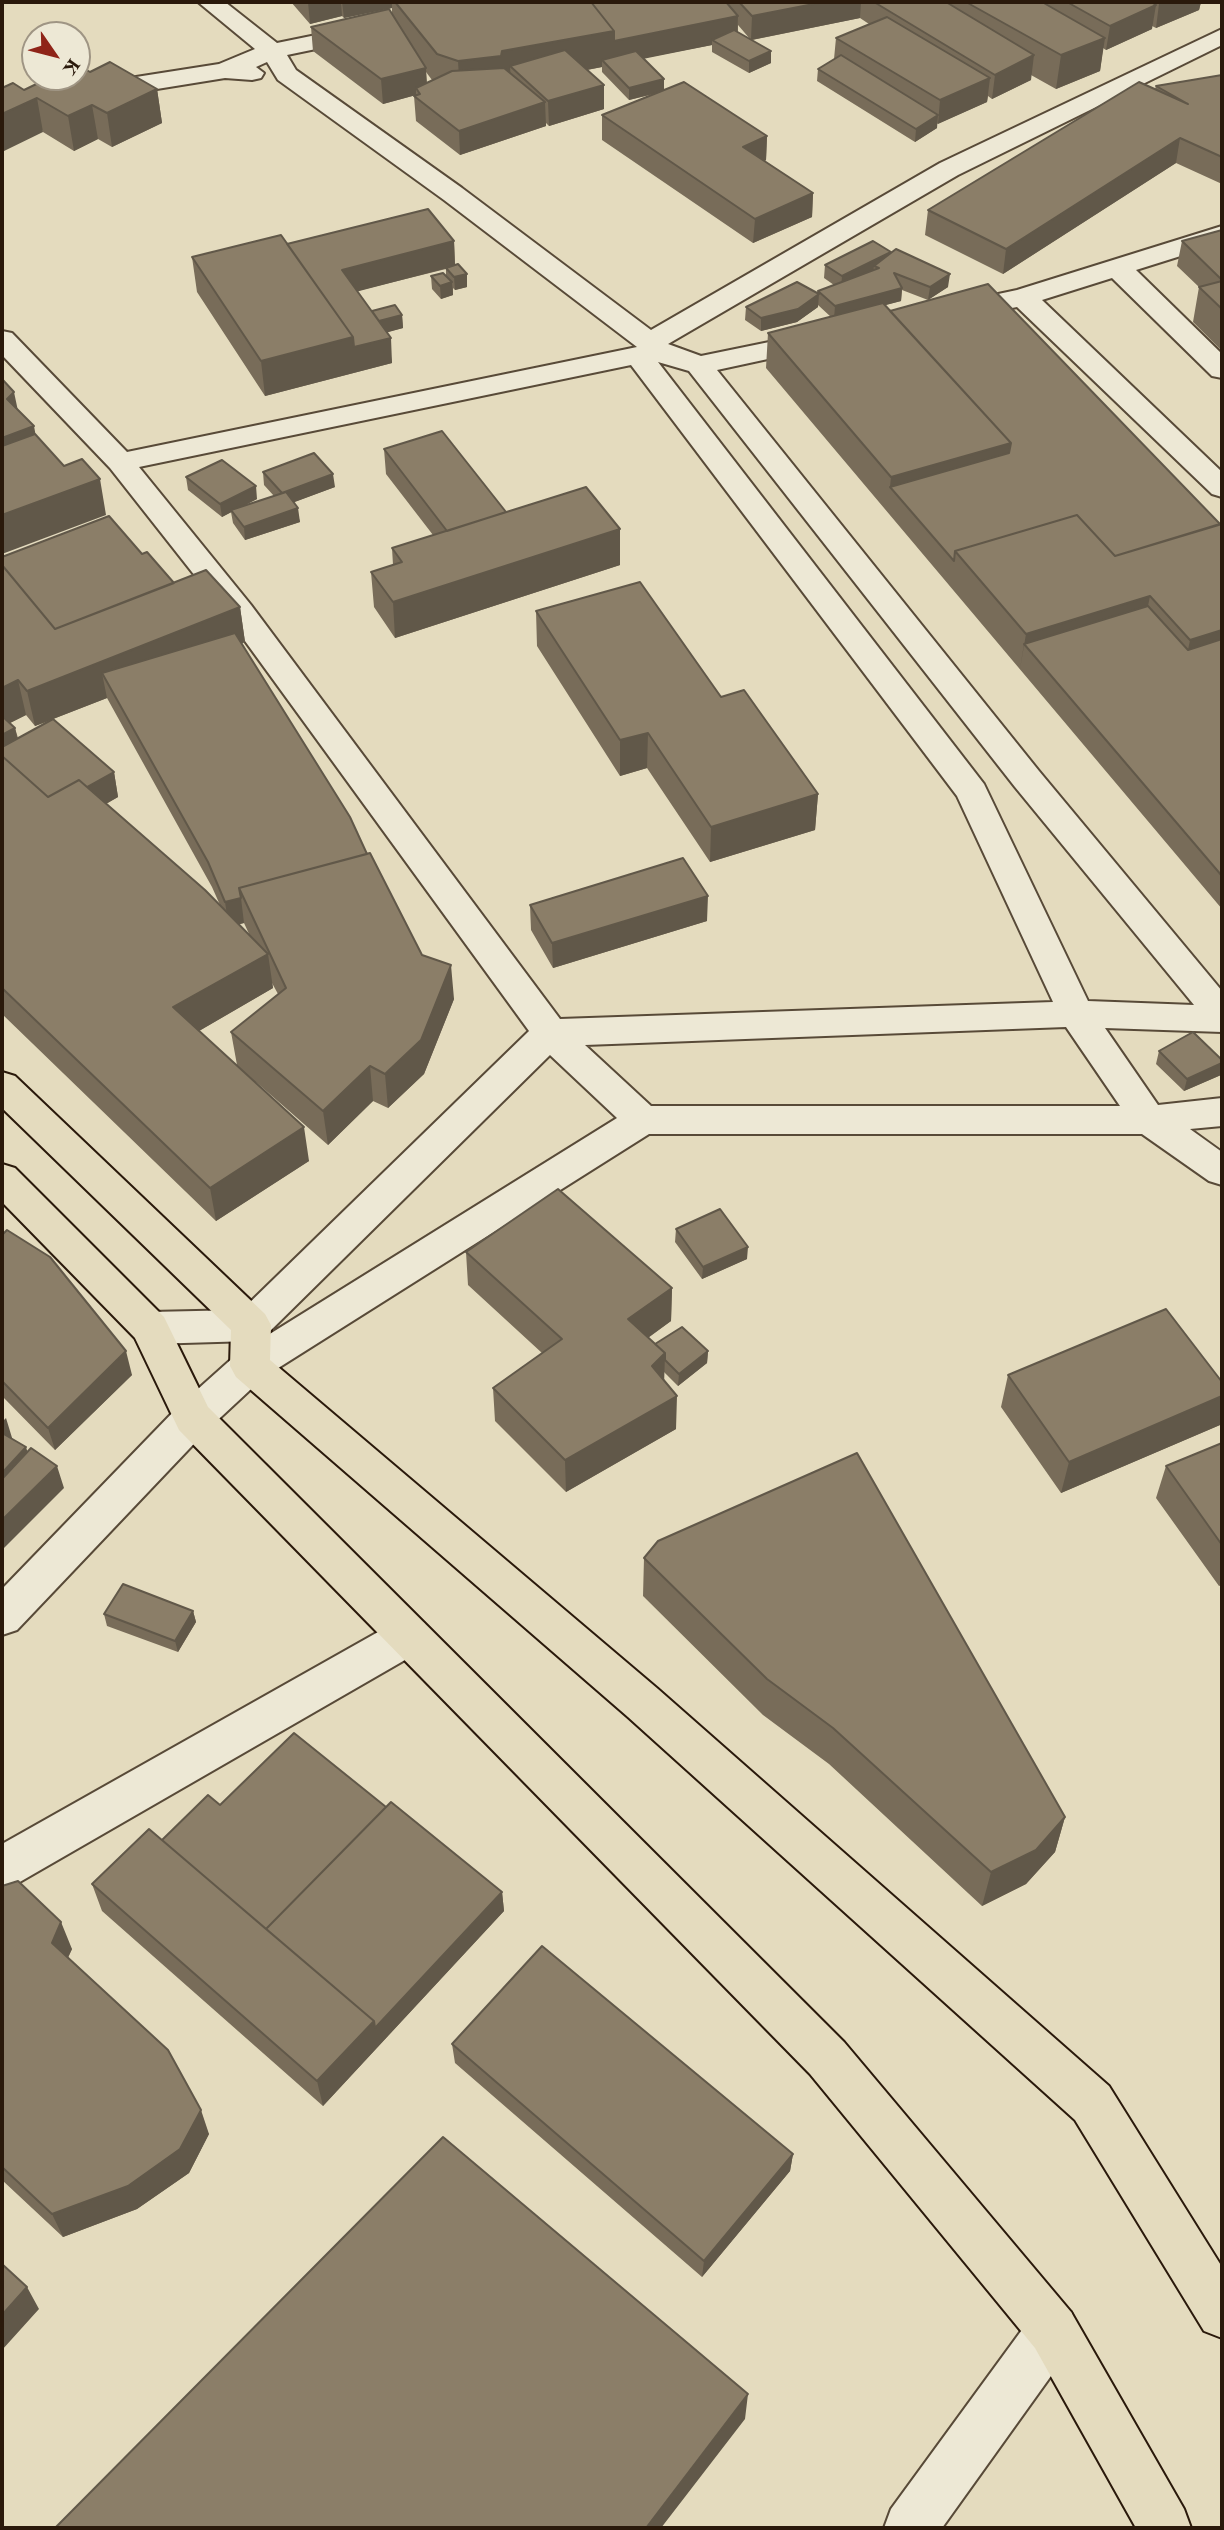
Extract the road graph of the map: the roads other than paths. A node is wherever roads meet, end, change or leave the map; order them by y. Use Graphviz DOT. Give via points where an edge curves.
graph roads {
  1 [pos="210,2"];
  2 [pos="391,27"];
  3 [pos="1222,36"];
  4 [pos="272,51"];
  5 [pos="225,71"];
  6 [pos="287,75"];
  7 [pos="2,106"];
  8 [pos="1222,234"];
  9 [pos="1117,267"];
  10 [pos="1023,297"];
  11 [pos="929,317"];
  12 [pos="848,334"];
  13 [pos="2,339"];
  14 [pos="651,350"];
  15 [pos="699,365"];
  16 [pos="1222,370"];
  17 [pos="120,463"];
  18 [pos="1222,488"];
  19 [pos="1076,1014"];
  20 [pos="1222,1017"];
  21 [pos="550,1033"];
  22 [pos="2,1086"];
  23 [pos="1222,1112"];
  24 [pos="642,1120"];
  25 [pos="1149,1120"];
  26 [pos="1222,1171"];
  27 [pos="2,1178"];
  28 [pos="150,1328"];
  29 [pos="251,1345"];
  30 [pos="193,1418"];
  31 [pos="2,1617"];
  32 [pos="410,1636"];
  33 [pos="2,1868"];
  34 [pos="1222,2313"];
  35 [pos="1053,2330"];
  36 [pos="911,2528"];
  37 [pos="1165,2528"];
  1 -- 4 [label="street"];
  2 -- 4 [label="street"];
  3 -- 14 [label="street" via="949,169"];
  4 -- 5 [label="street"];
  4 -- 6 [label="street"];
  5 -- 6 [label="street"];
  5 -- 7 [label="street"];
  6 -- 14 [label="street" via="453,194"];
  8 -- 9 [label="street"];
  9 -- 10 [label="street"];
  9 -- 16 [label="street"];
  10 -- 11 [label="street"];
  10 -- 18 [label="street"];
  12 -- 15 [label="street"];
  13 -- 17 [label="street"];
  14 -- 15 [label="street"];
  14 -- 17 [label="street"];
  14 -- 19 [label="street" via="972,792"];
  15 -- 20 [label="street"];
  17 -- 21 [label="street" via="240,611"];
  19 -- 20 [label="street"];
  19 -- 21 [label="street"];
  19 -- 25 [label="street"];
  21 -- 24 [label="street"];
  21 -- 29 [label="street"];
  22 -- 29 [label="main road"];
  23 -- 25 [label="street"];
  24 -- 25 [label="street"];
  24 -- 29 [label="street"];
  25 -- 26 [label="street"];
  27 -- 28 [label="main road"];
  28 -- 29 [label="street"];
  28 -- 30 [label="main road"];
  29 -- 30 [label="street"];
  29 -- 34 [label="main road" via="1092,2103"];
  30 -- 31 [label="street"];
  30 -- 32 [label="main road"];
  32 -- 33 [label="street"];
  32 -- 35 [label="main road" via="827,2058"];
  35 -- 36 [label="street"];
  35 -- 37 [label="main road"];
}
